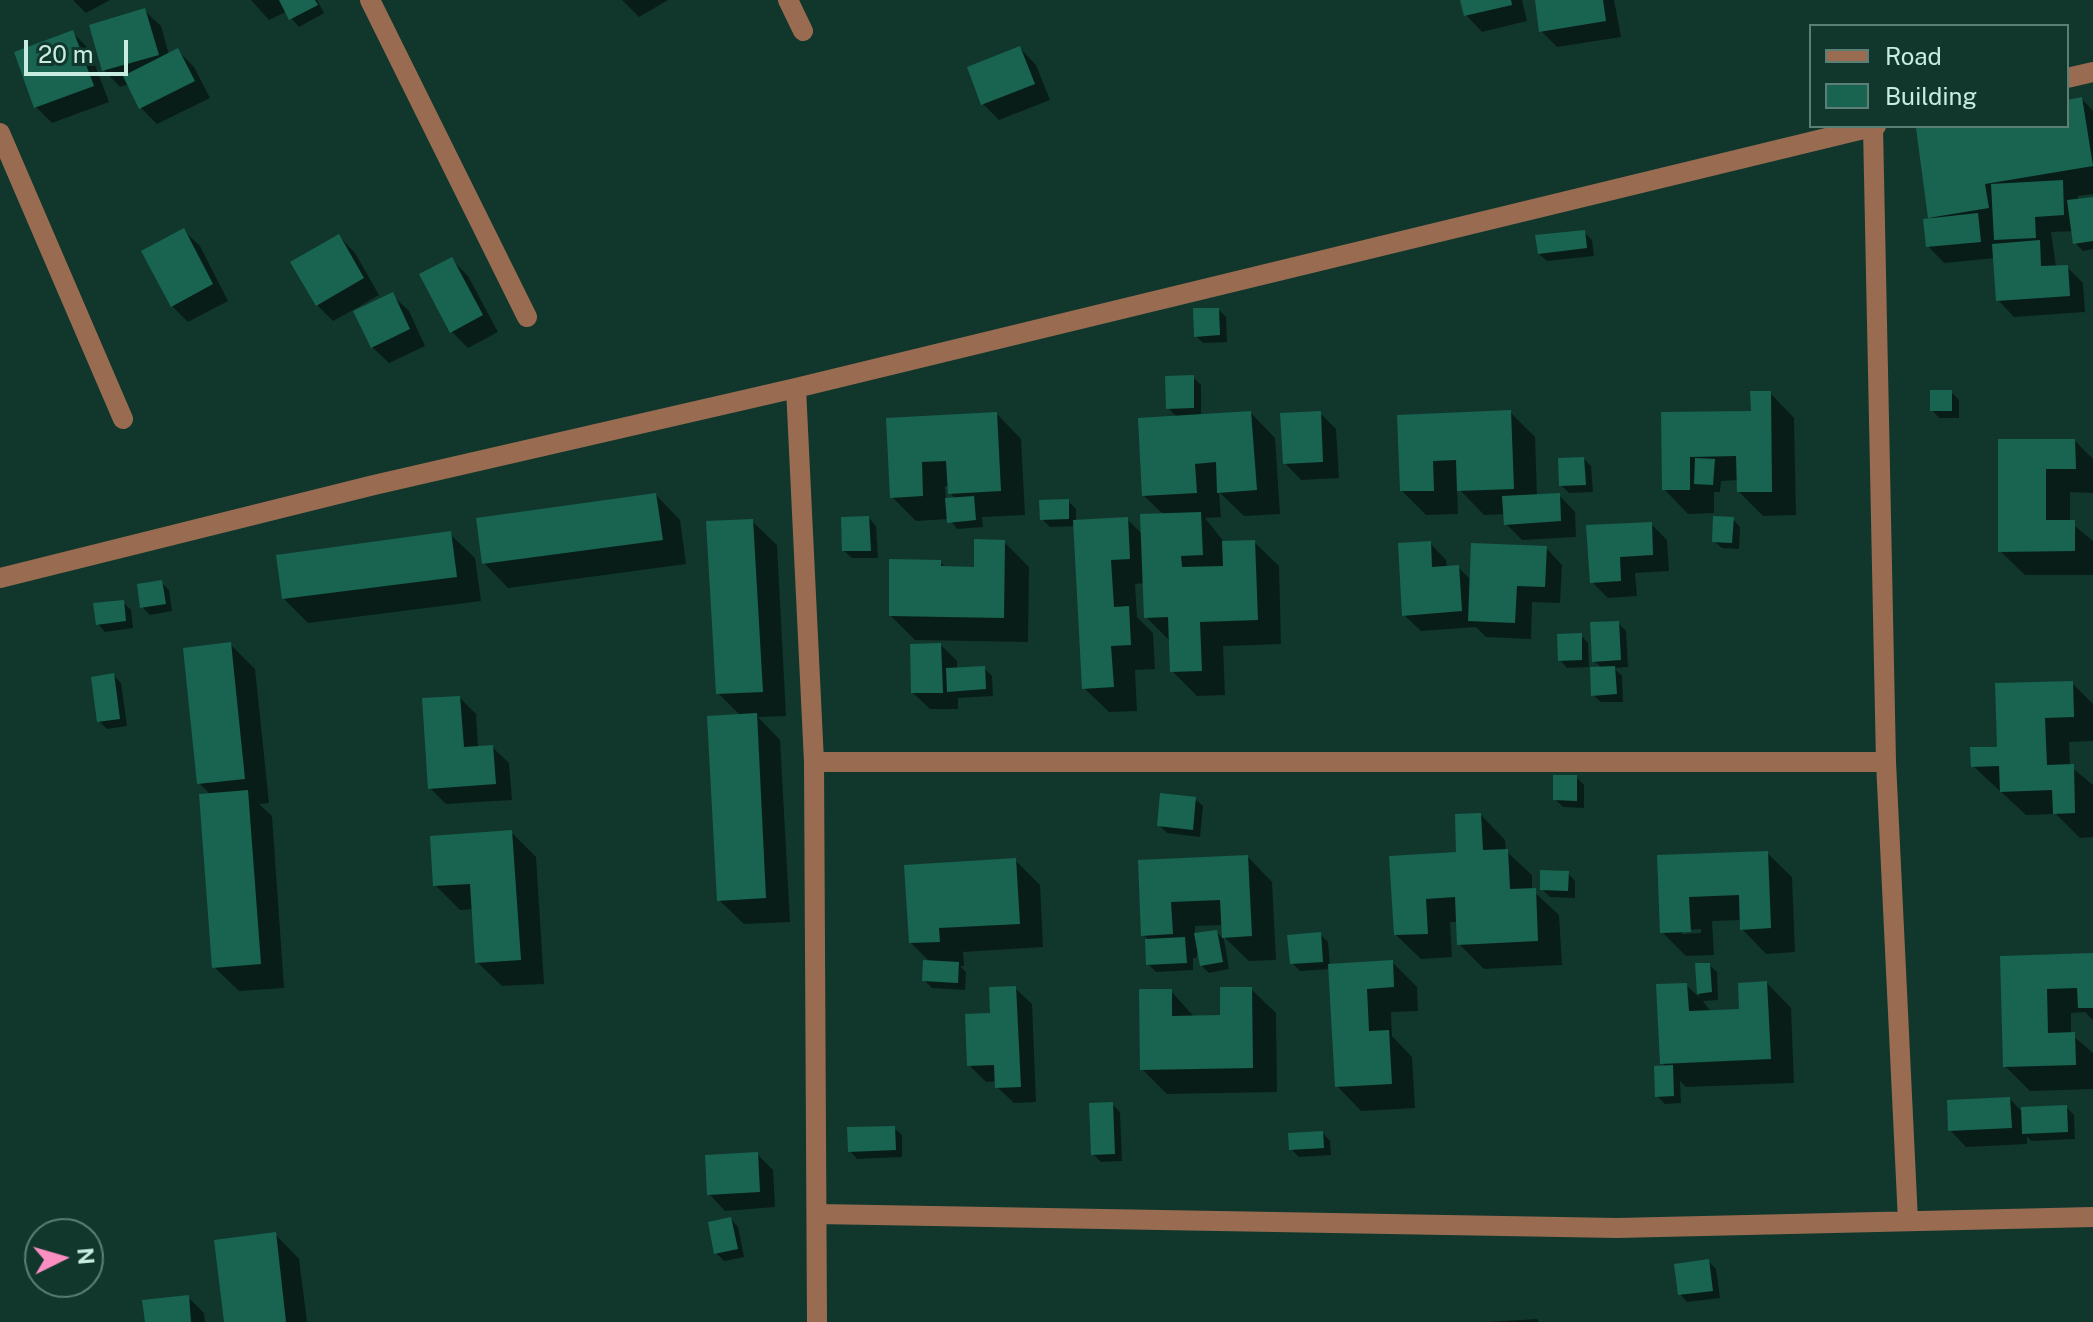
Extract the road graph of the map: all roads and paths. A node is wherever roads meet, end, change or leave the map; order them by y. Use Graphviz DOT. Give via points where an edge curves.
graph roads {
  1 [pos="370,0"];
  2 [pos="788,0"];
  3 [pos="803,31"];
  4 [pos="2093,72"];
  5 [pos="2069,78"];
  6 [pos="1866,128"];
  7 [pos="1874,128"];
  8 [pos="0,133"];
  9 [pos="527,317"];
  10 [pos="796,388"];
  11 [pos="123,419"];
  12 [pos="0,578"];
  13 [pos="814,762"];
  14 [pos="1886,762"];
  15 [pos="818,1214"];
  16 [pos="2093,1217"];
  17 [pos="1908,1221"];
  18 [pos="817,1322"];
  1 -- 9 [label="street"];
  2 -- 3 [label="street"];
  4 -- 5 [label="street"];
  6 -- 10 [label="street"];
  7 -- 14 [label="street"];
  8 -- 11 [label="street"];
  10 -- 12 [label="street"];
  10 -- 13 [label="street"];
  13 -- 14 [label="street"];
  13 -- 15 [label="street"];
  14 -- 17 [label="street"];
  15 -- 17 [label="street" via="1617,1228"];
  15 -- 18 [label="street"];
  16 -- 17 [label="street"];
}
